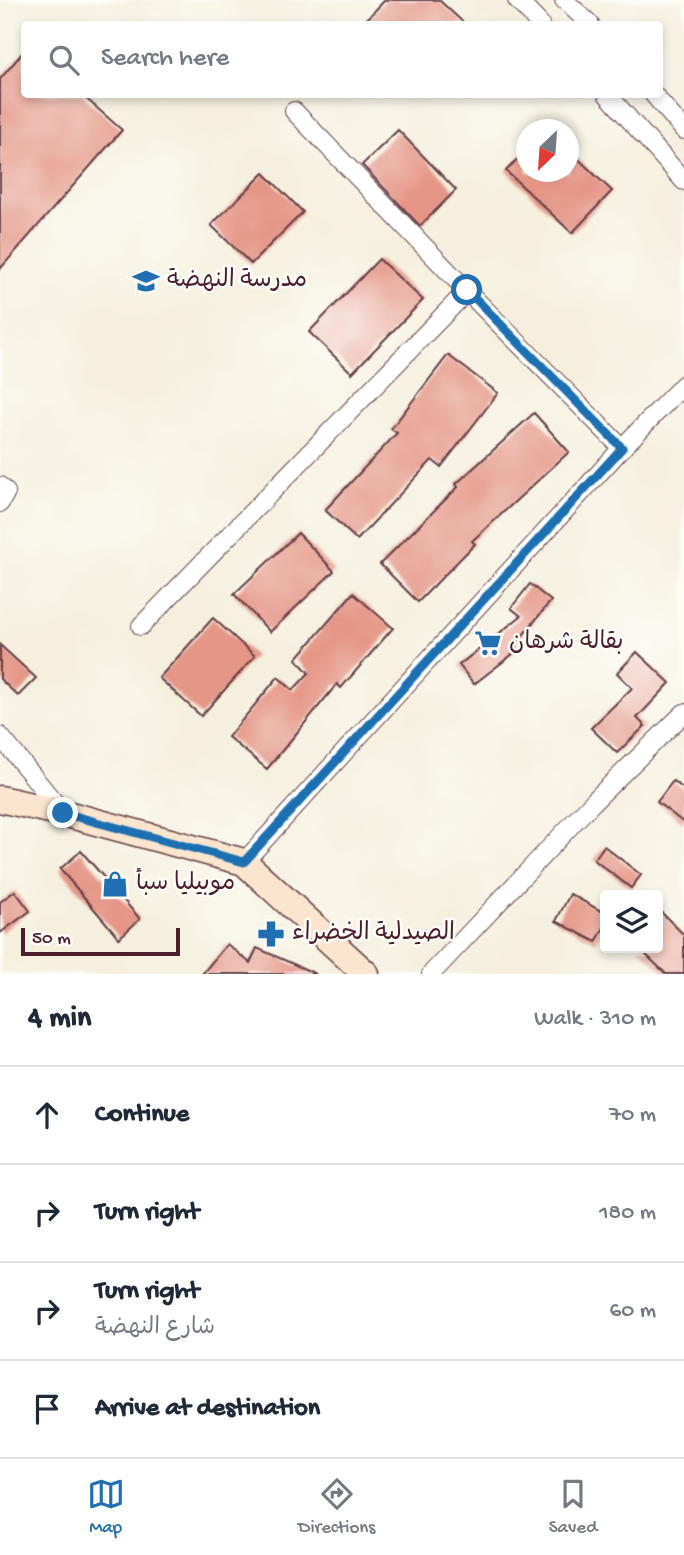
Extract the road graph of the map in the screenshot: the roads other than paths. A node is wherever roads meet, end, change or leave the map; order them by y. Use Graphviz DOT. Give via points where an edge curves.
graph roads {
  1 [pos="517,0"];
  2 [pos="564,0"];
  3 [pos="537,21"];
  4 [pos="587,21"];
  5 [pos="611,98"];
  6 [pos="656,98"];
  7 [pos="294,111"];
  8 [pos="684,130"];
  9 [pos="684,181"];
  10 [pos="467,290"];
  11 [pos="684,384"];
  12 [pos="622,448"];
  13 [pos="0,486"];
  14 [pos="0,503"];
  15 [pos="141,626"];
  16 [pos="684,713"];
  17 [pos="0,736"];
  18 [pos="0,799"];
  19 [pos="63,813"];
  20 [pos="244,862"];
  21 [pos="366,974"];
  22 [pos="431,974"];
  1 -- 3 [label="street"];
  2 -- 4 [label="street"];
  5 -- 9 [label="street"];
  6 -- 8 [label="street"];
  7 -- 10 [label="street"];
  10 -- 12 [label="street"];
  10 -- 15 [label="street"];
  11 -- 12 [label="street"];
  12 -- 20 [label="street"];
  13 -- 14 [label="street" via="6,492"];
  16 -- 22 [label="street"];
  17 -- 19 [label="street"];
  18 -- 19 [label="street"];
  19 -- 20 [label="street"];
  20 -- 21 [label="street"];
}
